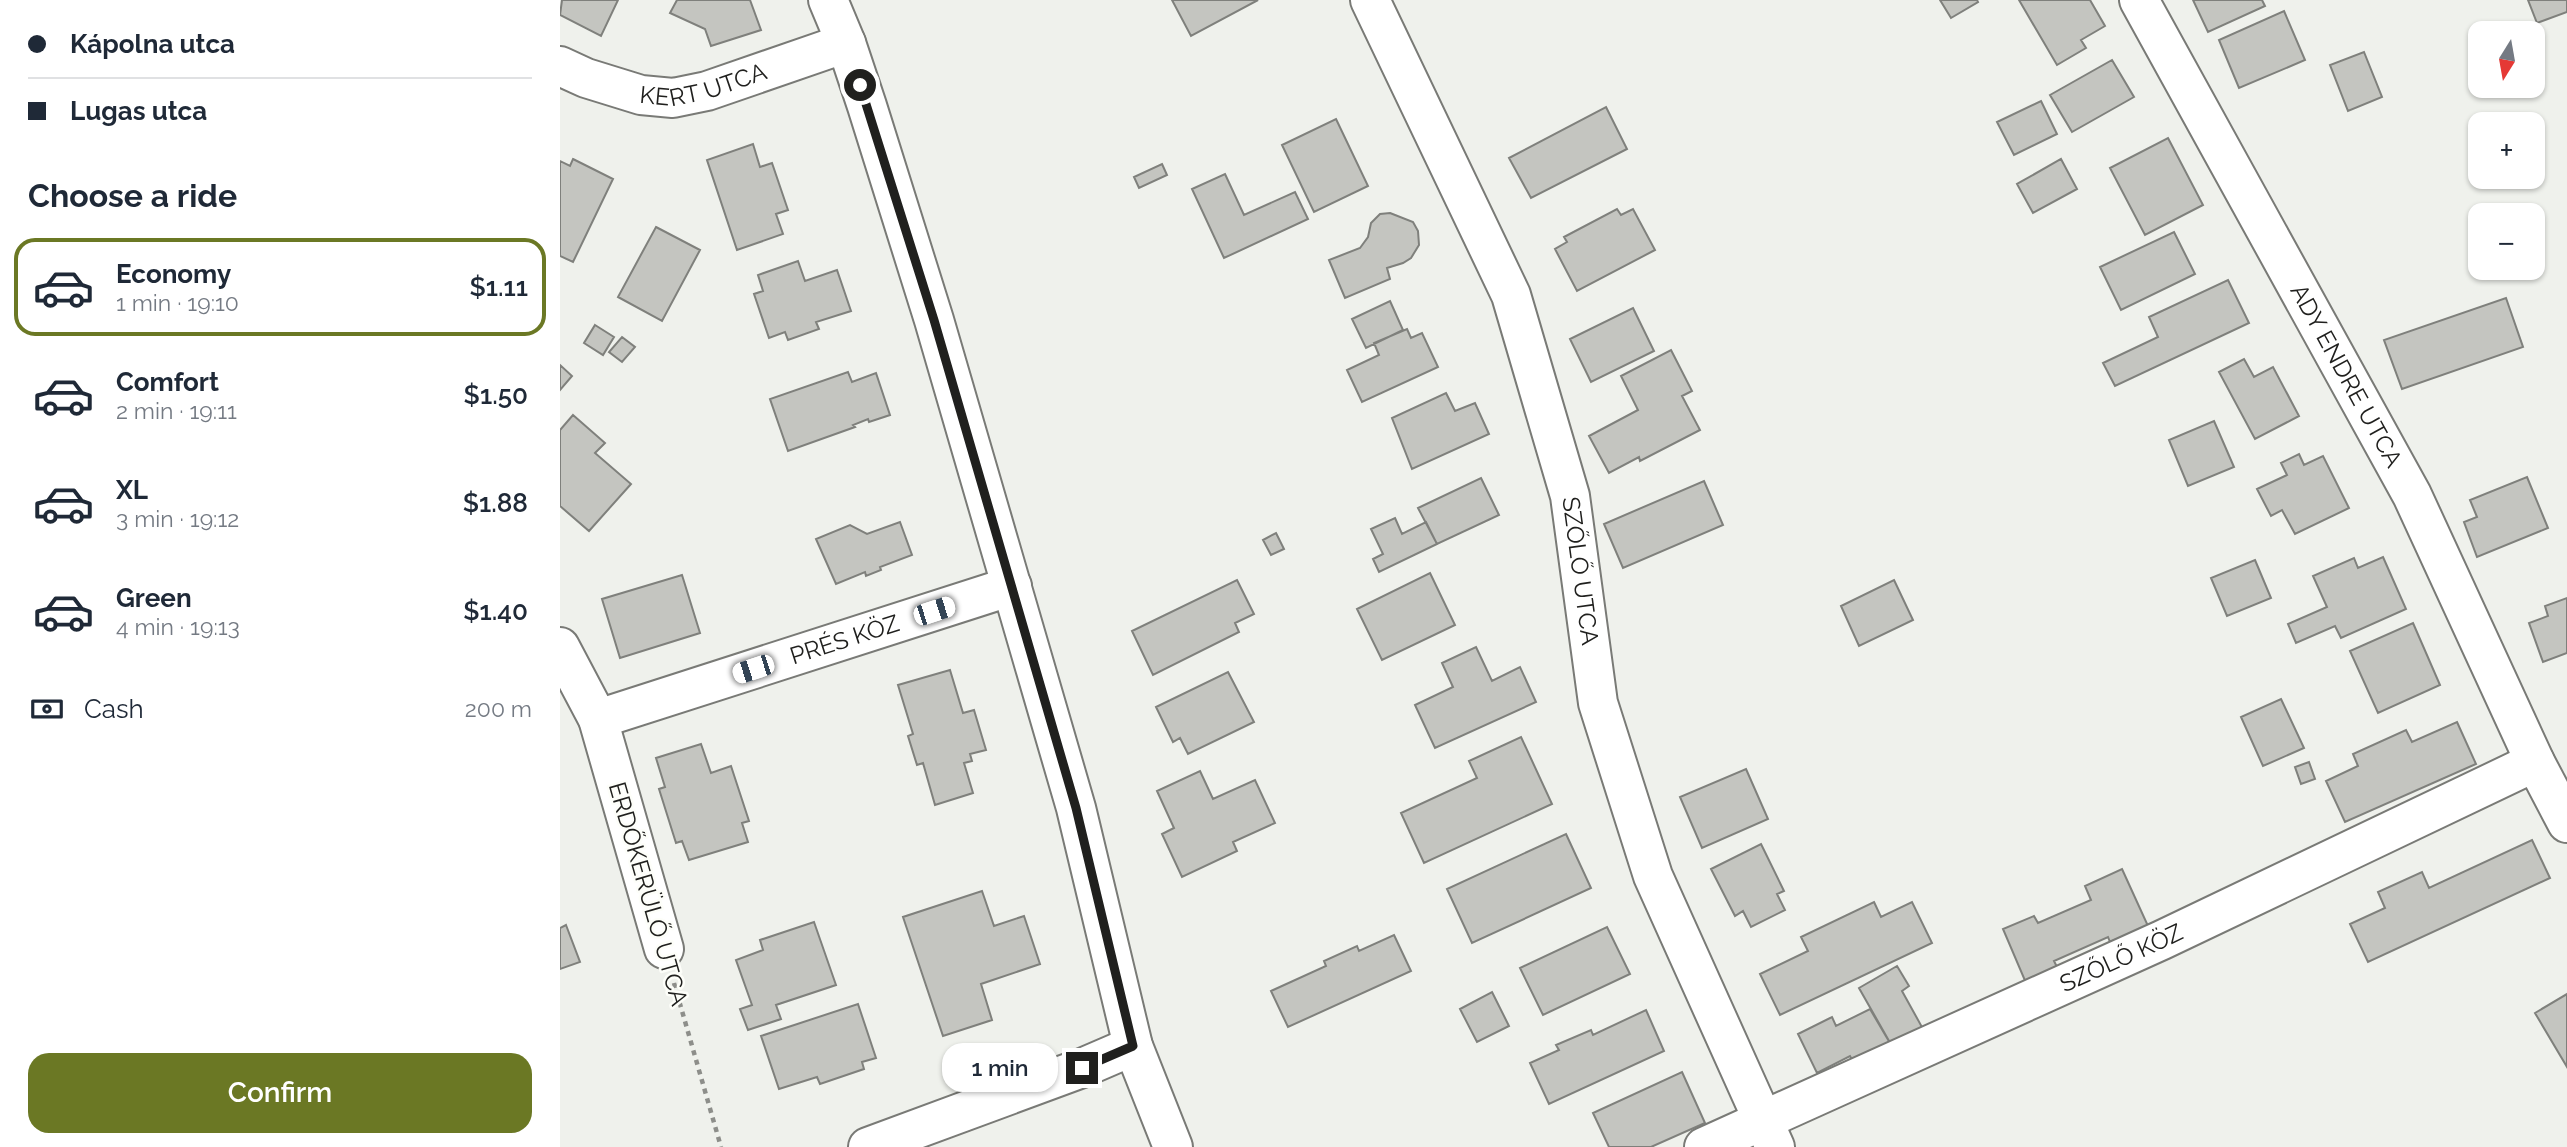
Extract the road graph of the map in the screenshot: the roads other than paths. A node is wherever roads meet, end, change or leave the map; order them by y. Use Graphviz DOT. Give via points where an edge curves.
graph roads {
  1 [pos="828,0"];
  2 [pos="1370,0"];
  3 [pos="2139,0"];
  4 [pos="846,43"];
  5 [pos="560,66"];
  6 [pos="1012,586"];
  7 [pos="560,647"];
  8 [pos="598,719"];
  9 [pos="2535,762"];
  10 [pos="2567,823"];
  11 [pos="664,948"];
  12 [pos="1133,1046"];
  13 [pos="1769,1133"];
  14 [pos="868,1147"];
  15 [pos="1173,1147"];
  16 [pos="1704,1147"];
  1 -- 4 [label="street"];
  2 -- 13 [label="street, SZŐLŐ UTCA" via="1511,296 1570,496 1598,703 1653,876"];
  3 -- 9 [label="street, ADY ENDRE UTCA" via="2412,495"];
  4 -- 5 [label="street, KERT UTCA" via="707,91 673,98 641,95"];
  4 -- 6 [label="street"];
  6 -- 8 [label="street, PRÉS KÖZ"];
  6 -- 12 [label="street" via="1076,808"];
  7 -- 8 [label="street, ERDŐKERÜLŐ UTCA"];
  8 -- 11 [label="street, ERDŐKERÜLŐ UTCA"];
  9 -- 10 [label="street, ADY ENDRE UTCA"];
  9 -- 13 [label="street, SZŐLŐ KÖZ"];
  12 -- 14 [label="street"];
  12 -- 15 [label="street"];
  13 -- 16 [label="street, SZŐLŐ KÖZ"];
}
